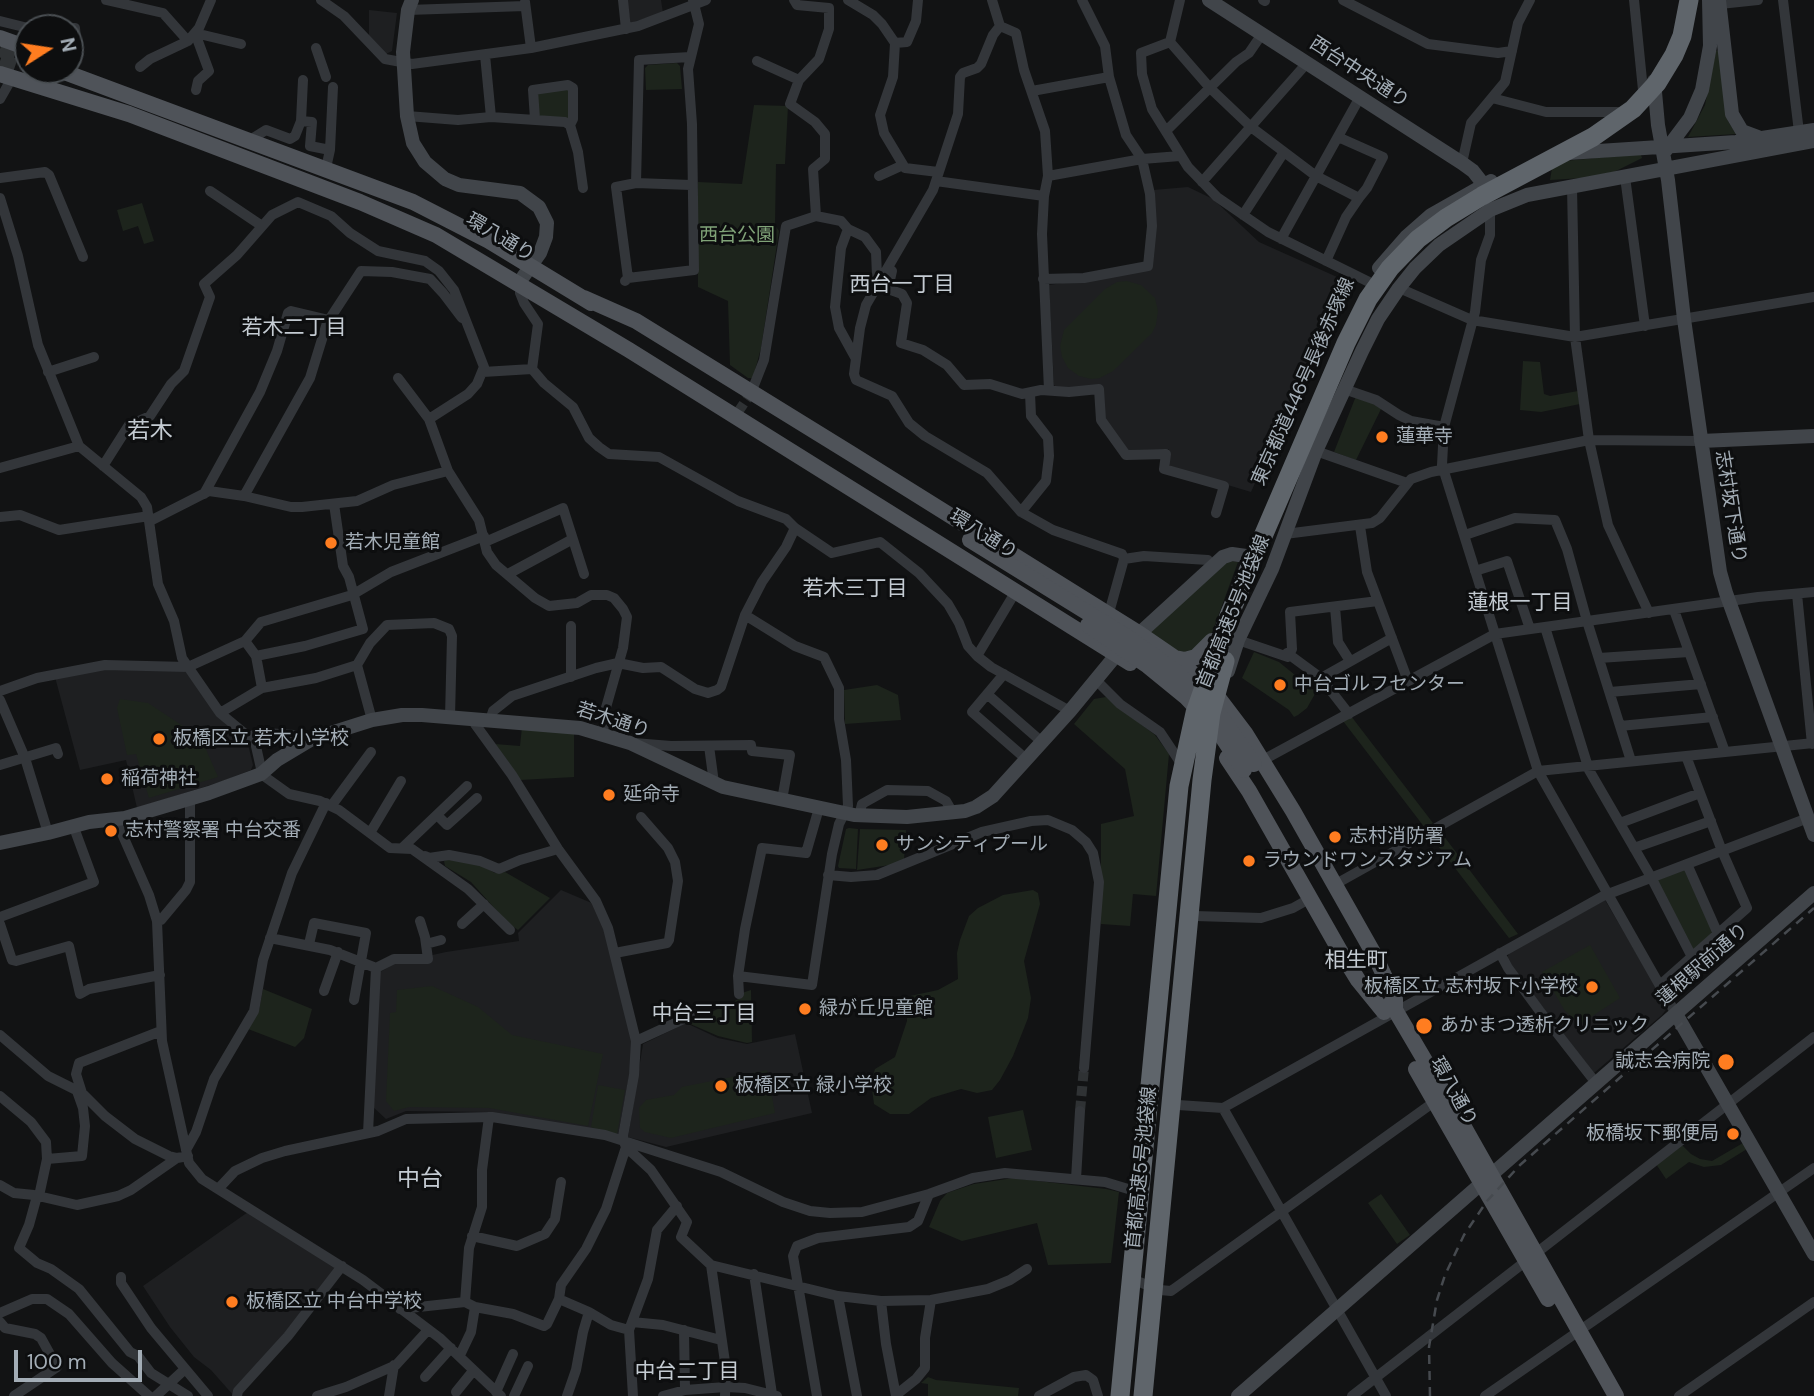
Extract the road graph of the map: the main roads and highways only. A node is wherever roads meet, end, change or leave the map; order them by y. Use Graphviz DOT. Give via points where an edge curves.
graph roads {
  1 [pos="1689,0"];
  2 [pos="1712,1"];
  3 [pos="0,38"];
  4 [pos="14,49"];
  5 [pos="84,62"];
  6 [pos="4,79"];
  7 [pos="84,79"];
  8 [pos="77,84"];
  9 [pos="130,111"];
  10 [pos="196,120"];
  11 [pos="243,148"];
  12 [pos="524,276"];
  13 [pos="584,299"];
  14 [pos="881,490"];
  15 [pos="967,544"];
  16 [pos="1212,641"];
  17 [pos="1175,658"];
  18 [pos="1235,769"];
  19 [pos="1208,779"];
  20 [pos="1389,1013"];
  21 [pos="1486,1179"];
  22 [pos="1574,1334"];
  23 [pos="1120,1396"];
  24 [pos="1127,1396"];
  25 [pos="1136,1396"];
  26 [pos="1145,1396"];
  27 [pos="1604,1396"];
  28 [pos="1616,1396"];
  1 -- 23 [label="highway, 首都高速5号池袋線, bridge" via="1674,55 1639,103 1593,137 1446,218 1390,268 1346,343 1230,613 1198,704 1179,786"];
  2 -- 26 [label="highway, 首都高速5号池袋線, bridge" via="1680,71 1648,112 1598,147 1451,226 1411,260 1387,289 1355,346 1241,617 1222,670 1207,742"];
  3 -- 4 [label="main road, 環八通り"];
  5 -- 10 [label="main road"];
  6 -- 9 [label="main road"];
  7 -- 10 [label="main road, 環八通り"];
  8 -- 9 [label="main road, 環八通り"];
  9 -- 11 [label="main road, 環八通り"];
  9 -- 11 [label="main road"];
  10 -- 11 [label="main road, 環八通り"];
  11 -- 12 [label="main road" via="308,182"];
  11 -- 12 [label="main road, 環八通り" via="424,218"];
  11 -- 12 [label="main road, 環八通り" via="326,168 424,207 467,228"];
  12 -- 13 [label="main road, 環八通り"];
  12 -- 14 [label="main road, 環八通り"];
  12 -- 14 [label="main road" via="629,350 736,414"];
  13 -- 14 [label="main road, 環八通り"];
  13 -- 14 [label="main road" via="636,321 751,393"];
  14 -- 15 [label="main road, 環八通り"];
  14 -- 15 [label="main road" via="922,526"];
  14 -- 15 [label="main road" via="940,515"];
  15 -- 17 [label="main road" via="1110,615"];
  15 -- 18 [label="main road" via="1016,591 1167,688 1190,709"];
  15 -- 20 [label="main road, 環八通り, bridge" via="1139,660 1204,714 1233,752"];
  15 -- 20 [label="main road, 環八通り, bridge" via="1137,643 1202,695 1243,746 1365,957"];
  16 -- 17 [label="main road" via="1196,657"];
  17 -- 20 [label="main road" via="1220,700 1263,760 1385,977 1395,999"];
  18 -- 19 [label="main road" via="1221,768"];
  18 -- 20 [label="main road" via="1358,980"];
  20 -- 21 [label="main road, 環八通り"];
  20 -- 21 [label="main road, 環八通り" via="1434,1102"];
  21 -- 22 [label="main road, 環八通り"];
  22 -- 27 [label="main road, 環八通り"];
  22 -- 28 [label="main road, 環八通り"];
  24 -- 25 [label="highway" via="1153,1173"];
}
